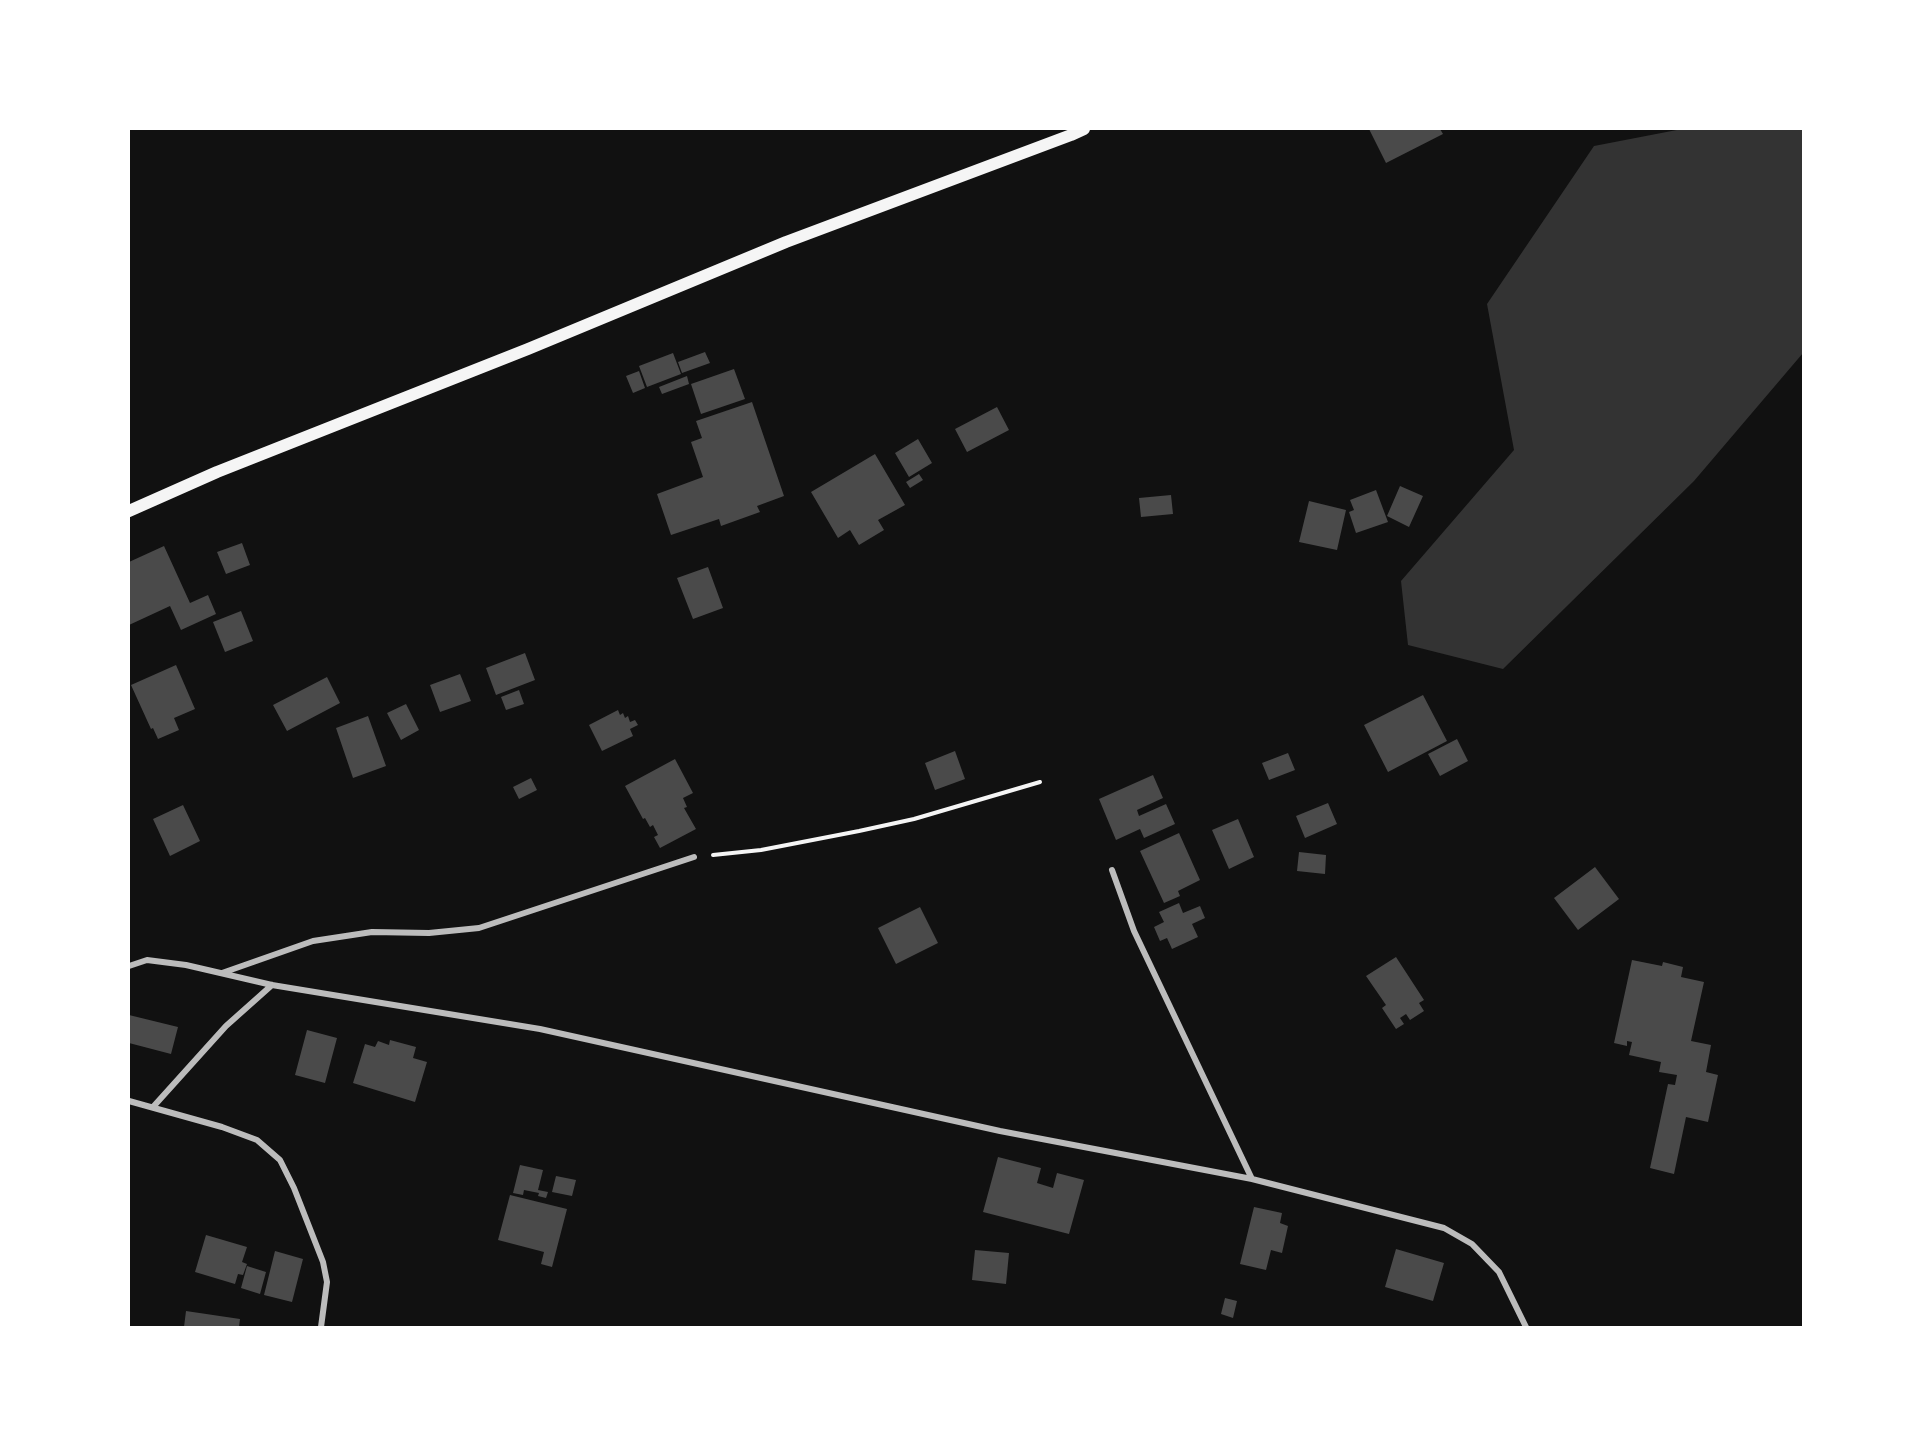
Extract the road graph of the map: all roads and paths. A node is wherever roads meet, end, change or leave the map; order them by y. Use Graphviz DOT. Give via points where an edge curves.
graph roads {
  1 [pos="1084,129"];
  2 [pos="129,511"];
  3 [pos="1040,782"];
  4 [pos="694,857"];
  5 [pos="1112,870"];
  6 [pos="129,966"];
  7 [pos="221,974"];
  8 [pos="272,985"];
  9 [pos="129,1101"];
  10 [pos="153,1107"];
  11 [pos="1252,1179"];
  12 [pos="321,1327"];
  13 [pos="1526,1327"];
  1 -- 2 [label="main road" via="786,242"];
  3 -- 4 [label="path" via="860,831 761,850"];
  4 -- 7 [label="street" via="479,928 429,933 372,932 313,941"];
  5 -- 11 [label="street" via="1134,931"];
  6 -- 7 [label="street" via="147,960"];
  7 -- 8 [label="street"];
  8 -- 10 [label="street" via="226,1026"];
  8 -- 11 [label="street" via="540,1029 1000,1131"];
  9 -- 10 [label="street"];
  10 -- 12 [label="street" via="257,1140 280,1160 323,1262 327,1282"];
  11 -- 13 [label="street" via="1444,1228 1472,1244 1499,1272"];
}
